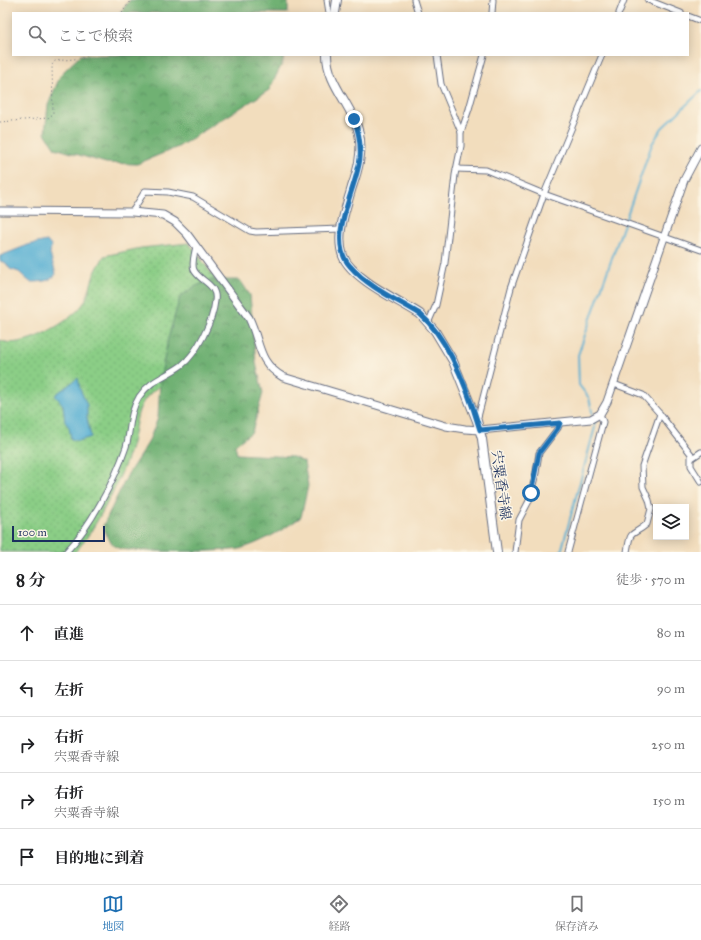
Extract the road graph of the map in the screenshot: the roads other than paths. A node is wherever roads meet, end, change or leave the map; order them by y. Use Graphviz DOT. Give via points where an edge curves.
graph roads {
  1 [pos="327,0"];
  2 [pos="337,0"];
  3 [pos="414,0"];
  4 [pos="493,0"];
  5 [pos="624,0"];
  6 [pos="648,0"];
  7 [pos="329,12"];
  8 [pos="334,12"];
  9 [pos="418,12"];
  10 [pos="492,12"];
  11 [pos="619,12"];
  12 [pos="678,12"];
  13 [pos="689,16"];
  14 [pos="701,21"];
  15 [pos="327,56"];
  16 [pos="437,56"];
  17 [pos="484,56"];
  18 [pos="602,56"];
  19 [pos="460,132"];
  20 [pos="701,148"];
  21 [pos="456,169"];
  22 [pos="544,194"];
  23 [pos="0,211"];
  24 [pos="132,212"];
  25 [pos="341,229"];
  26 [pos="664,236"];
  27 [pos="196,246"];
  28 [pos="701,250"];
  29 [pos="429,321"];
  30 [pos="614,384"];
  31 [pos="660,414"];
  32 [pos="596,417"];
  33 [pos="477,421"];
  34 [pos="560,423"];
  35 [pos="480,430"];
  36 [pos="701,452"];
  37 [pos="692,458"];
  38 [pos="701,482"];
  39 [pos="66,552"];
  40 [pos="497,552"];
  41 [pos="515,552"];
  42 [pos="568,552"];
  43 [pos="627,552"];
  1 -- 7 [label="street"];
  2 -- 8 [label="main road"];
  3 -- 9 [label="street"];
  4 -- 10 [label="street"];
  5 -- 11 [label="street"];
  6 -- 12 [label="street"];
  13 -- 14 [label="street"];
  15 -- 25 [label="main road, 宍粟香寺線" via="329,72 354,119 361,146 357,174"];
  16 -- 19 [label="street" via="441,84"];
  17 -- 19 [label="street"];
  18 -- 22 [label="street"];
  19 -- 21 [label="street" via="461,146"];
  20 -- 26 [label="street" via="684,180"];
  21 -- 22 [label="street" via="486,170"];
  21 -- 29 [label="street" via="445,263 436,305"];
  22 -- 26 [label="street"];
  22 -- 33 [label="street" via="507,300"];
  23 -- 24 [label="street"];
  24 -- 25 [label="street" via="145,191 168,192 193,197 250,231"];
  24 -- 27 [label="street" via="163,215 175,222"];
  25 -- 29 [label="main road, 宍粟香寺線" via="343,256 349,266 363,279"];
  26 -- 28 [label="street"];
  26 -- 30 [label="street"];
  27 -- 35 [label="street" via="249,318 256,333 262,358 273,371 290,379 446,426"];
  27 -- 39 [label="street" via="194,271 210,284 216,300 206,329 192,356 150,384 140,396 132,409 126,445 119,465 78,539"];
  29 -- 33 [label="main road, 宍粟香寺線" via="453,361"];
  30 -- 31 [label="street" via="643,395"];
  30 -- 32 [label="street" via="607,402"];
  31 -- 37 [label="street"];
  31 -- 43 [label="street" via="642,466 643,487 651,509 647,524 632,533"];
  32 -- 34 [label="street"];
  32 -- 42 [label="street" via="603,422"];
  33 -- 35 [label="main road, 宍粟香寺線"];
  34 -- 35 [label="street"];
  34 -- 41 [label="street" via="539,453 528,501 519,520"];
  35 -- 40 [label="main road, 宍粟香寺線"];
  36 -- 37 [label="street"];
  37 -- 38 [label="street" via="691,466"];
}
